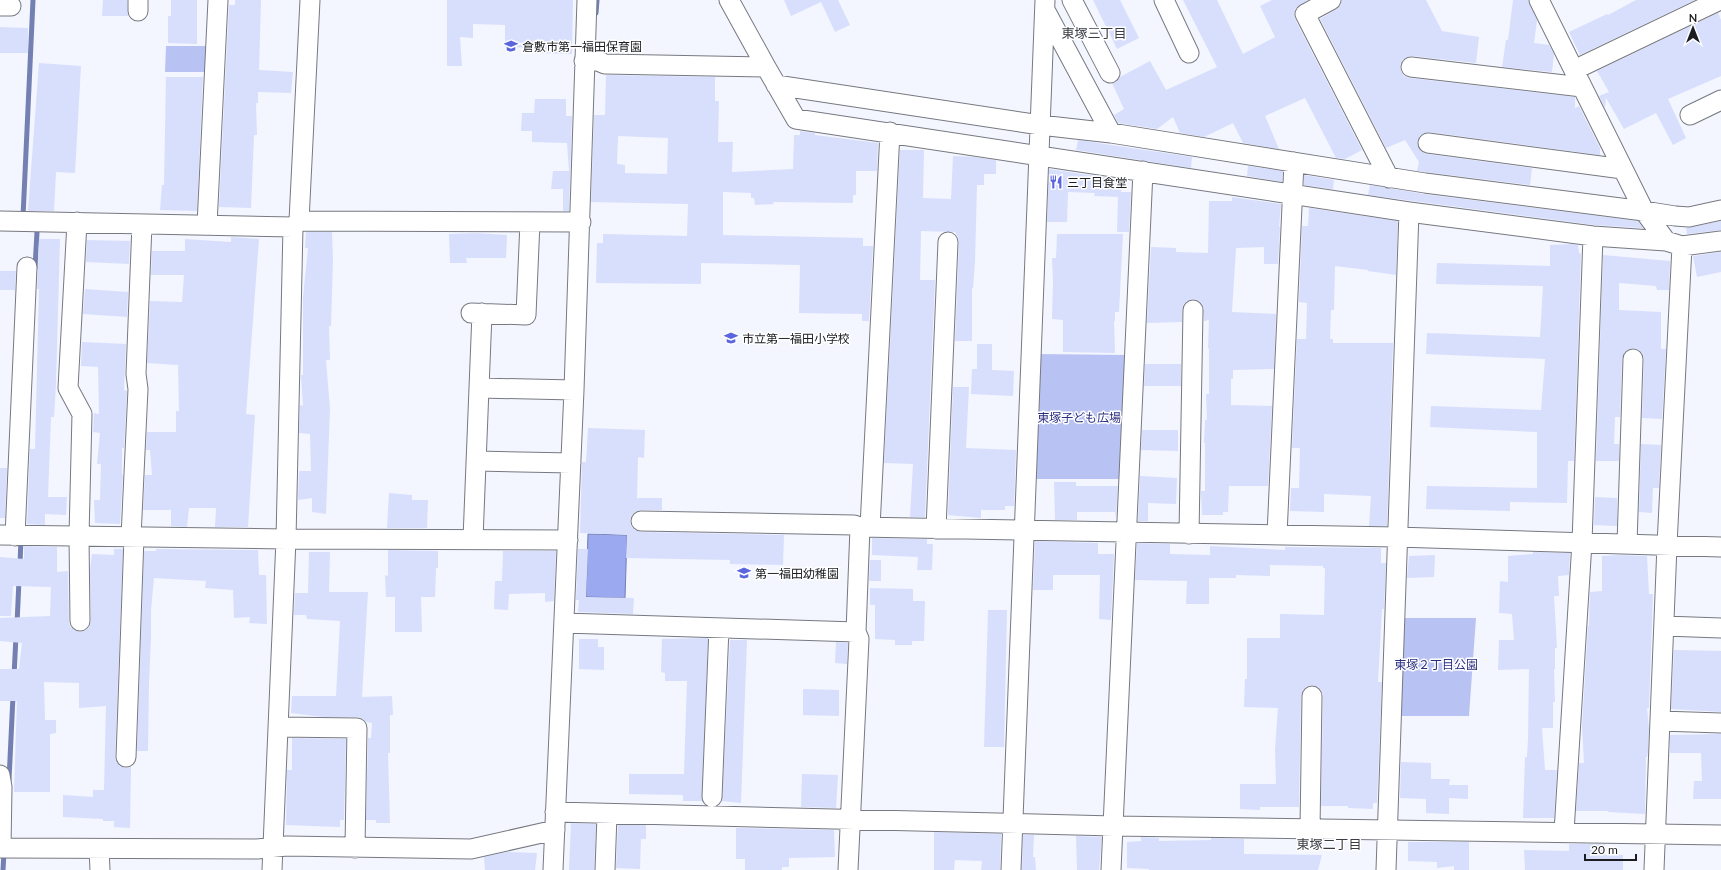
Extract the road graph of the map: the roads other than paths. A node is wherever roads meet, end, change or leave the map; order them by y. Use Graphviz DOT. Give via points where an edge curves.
graph roads {
  1 [pos="218,0"];
  2 [pos="310,0"];
  3 [pos="587,0"];
  4 [pos="729,0"];
  5 [pos="1072,0"];
  6 [pos="1164,0"];
  7 [pos="1331,0"];
  8 [pos="1539,0"];
  9 [pos="1720,0"];
  10 [pos="1043,3"];
  11 [pos="1189,53"];
  12 [pos="591,61"];
  13 [pos="1411,66"];
  14 [pos="766,67"];
  15 [pos="1574,70"];
  16 [pos="1110,73"];
  17 [pos="776,85"];
  18 [pos="1582,87"];
  19 [pos="1721,100"];
  20 [pos="1690,115"];
  21 [pos="1040,125"];
  22 [pos="890,132"];
  23 [pos="1111,132"];
  24 [pos="1428,143"];
  25 [pos="1039,156"];
  26 [pos="1294,162"];
  27 [pos="1623,169"];
  28 [pos="1143,171"];
  29 [pos="1349,171"];
  30 [pos="1389,178"];
  31 [pos="1293,194"];
  32 [pos="1344,202"];
  33 [pos="1721,210"];
  34 [pos="1644,211"];
  35 [pos="1409,212"];
  36 [pos="0,221"];
  37 [pos="77,222"];
  38 [pos="530,222"];
  39 [pos="581,222"];
  40 [pos="142,224"];
  41 [pos="296,224"];
  42 [pos="207,225"];
  43 [pos="1593,236"];
  44 [pos="1721,241"];
  45 [pos="948,242"];
  46 [pos="1674,244"];
  47 [pos="27,266"];
  48 [pos="1193,310"];
  49 [pos="1633,359"];
  50 [pos="480,388"];
  51 [pos="574,390"];
  52 [pos="476,461"];
  53 [pos="571,463"];
  54 [pos="641,521"];
  55 [pos="865,526"];
  56 [pos="936,528"];
  57 [pos="1024,531"];
  58 [pos="1126,532"];
  59 [pos="1189,534"];
  60 [pos="1277,535"];
  61 [pos="14,536"];
  62 [pos="79,536"];
  63 [pos="133,537"];
  64 [pos="1396,537"];
  65 [pos="286,539"];
  66 [pos="473,539"];
  67 [pos="568,540"];
  68 [pos="1582,542"];
  69 [pos="1627,544"];
  70 [pos="1667,545"];
  71 [pos="1721,547"];
  72 [pos="80,621"];
  73 [pos="569,624"];
  74 [pos="1664,626"];
  75 [pos="719,628"];
  76 [pos="1721,628"];
  77 [pos="856,632"];
  78 [pos="1312,696"];
  79 [pos="1660,721"];
  80 [pos="1721,723"];
  81 [pos="279,727"];
  82 [pos="126,757"];
  83 [pos="0,775"];
  84 [pos="712,797"];
  85 [pos="607,815"];
  86 [pos="559,817"];
  87 [pos="851,819"];
  88 [pos="1013,822"];
  89 [pos="1114,826"];
  90 [pos="1310,829"];
  91 [pos="1387,831"];
  92 [pos="1564,832"];
  93 [pos="1655,833"];
  94 [pos="1721,835"];
  95 [pos="273,847"];
  96 [pos="3,848"];
  97 [pos="355,848"];
  98 [pos="99,849"];
  99 [pos="100,870"];
  100 [pos="272,870"];
  101 [pos="553,870"];
  102 [pos="605,870"];
  103 [pos="848,870"];
  104 [pos="1011,870"];
  105 [pos="1111,870"];
  106 [pos="1386,870"];
  107 [pos="1654,870"];
  1 -- 42 [label="street"];
  2 -- 41 [label="street"];
  3 -- 12 [label="street"];
  4 -- 14 [label="street"];
  5 -- 16 [label="street"];
  6 -- 11 [label="street"];
  7 -- 30 [label="street" via="1305,14"];
  8 -- 15 [label="street"];
  9 -- 15 [label="street"];
  10 -- 21 [label="street"];
  10 -- 23 [label="street"];
  12 -- 14 [label="street" via="605,64"];
  12 -- 39 [label="street"];
  13 -- 18 [label="street"];
  14 -- 17 [label="street"];
  15 -- 18 [label="street"];
  17 -- 21 [label="street"];
  17 -- 22 [label="street" via="796,119"];
  18 -- 27 [label="street"];
  19 -- 20 [label="street"];
  21 -- 23 [label="street"];
  21 -- 25 [label="street"];
  22 -- 25 [label="street"];
  22 -- 55 [label="street"];
  23 -- 26 [label="street"];
  24 -- 27 [label="street"];
  25 -- 28 [label="street"];
  25 -- 57 [label="street"];
  26 -- 29 [label="street"];
  26 -- 31 [label="street"];
  27 -- 34 [label="street"];
  28 -- 31 [label="street"];
  28 -- 58 [label="street"];
  29 -- 30 [label="street"];
  29 -- 32 [label="street"];
  30 -- 34 [label="street"];
  31 -- 32 [label="street"];
  31 -- 60 [label="street"];
  32 -- 35 [label="street"];
  33 -- 34 [label="street" via="1689,217"];
  34 -- 46 [label="street"];
  35 -- 43 [label="street"];
  35 -- 64 [label="street"];
  36 -- 37 [label="street"];
  37 -- 40 [label="street"];
  37 -- 62 [label="street" via="68,388 82,414"];
  38 -- 39 [label="street"];
  38 -- 41 [label="street"];
  38 -- 50 [label="street" via="526,315 476,313"];
  39 -- 51 [label="street"];
  40 -- 42 [label="street"];
  40 -- 63 [label="street"];
  41 -- 42 [label="street"];
  41 -- 65 [label="street"];
  43 -- 46 [label="street"];
  43 -- 68 [label="street"];
  44 -- 46 [label="street"];
  45 -- 56 [label="street"];
  46 -- 70 [label="street"];
  47 -- 61 [label="street"];
  48 -- 59 [label="street"];
  49 -- 69 [label="street"];
  50 -- 51 [label="street"];
  50 -- 52 [label="street"];
  51 -- 53 [label="street"];
  52 -- 53 [label="street"];
  52 -- 66 [label="street"];
  53 -- 67 [label="street"];
  54 -- 55 [label="street"];
  55 -- 56 [label="street"];
  55 -- 77 [label="street"];
  56 -- 57 [label="street"];
  57 -- 58 [label="street"];
  57 -- 88 [label="street"];
  58 -- 59 [label="street"];
  58 -- 89 [label="street"];
  59 -- 60 [label="street"];
  60 -- 64 [label="street"];
  61 -- 62 [label="street"];
  62 -- 63 [label="street"];
  62 -- 72 [label="street"];
  63 -- 65 [label="street"];
  63 -- 82 [label="street"];
  64 -- 68 [label="street"];
  64 -- 91 [label="street"];
  65 -- 66 [label="street"];
  65 -- 81 [label="street"];
  66 -- 67 [label="street"];
  67 -- 73 [label="street"];
  68 -- 69 [label="street"];
  68 -- 92 [label="street"];
  69 -- 70 [label="street"];
  70 -- 71 [label="street"];
  70 -- 74 [label="street"];
  73 -- 75 [label="street"];
  73 -- 86 [label="street"];
  74 -- 76 [label="street"];
  74 -- 79 [label="street"];
  75 -- 77 [label="street"];
  75 -- 84 [label="street"];
  77 -- 87 [label="street" via="859,640"];
  78 -- 90 [label="street"];
  79 -- 80 [label="street"];
  79 -- 93 [label="street"];
  81 -- 95 [label="street"];
  81 -- 97 [label="street" via="357,728"];
  83 -- 96 [label="street"];
  85 -- 86 [label="street"];
  85 -- 87 [label="street"];
  85 -- 102 [label="street"];
  86 -- 97 [label="street" via="471,849"];
  86 -- 101 [label="street"];
  87 -- 88 [label="street"];
  87 -- 103 [label="street"];
  88 -- 89 [label="street"];
  88 -- 104 [label="street"];
  89 -- 90 [label="street"];
  89 -- 105 [label="street"];
  90 -- 91 [label="street"];
  91 -- 92 [label="street"];
  91 -- 106 [label="street"];
  92 -- 93 [label="street"];
  93 -- 94 [label="street"];
  93 -- 107 [label="street"];
  95 -- 97 [label="street"];
  95 -- 98 [label="street"];
  95 -- 100 [label="street"];
  96 -- 98 [label="street"];
  98 -- 99 [label="street"];
}
